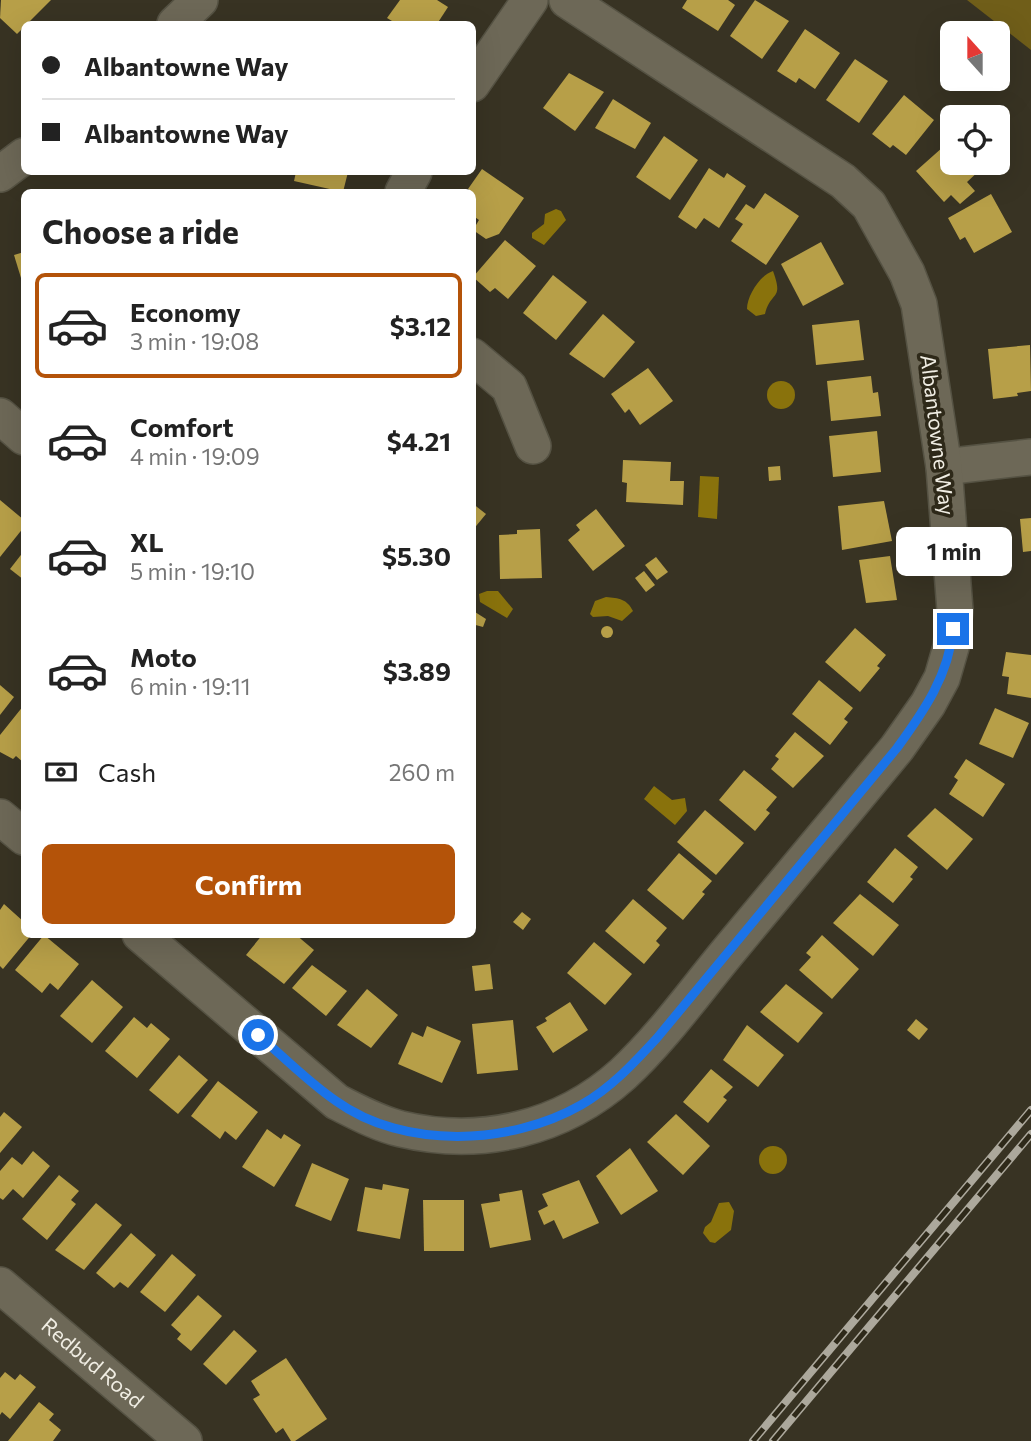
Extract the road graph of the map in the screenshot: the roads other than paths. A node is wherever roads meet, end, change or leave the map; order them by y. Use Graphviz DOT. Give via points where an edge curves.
graph roads {
  1 [pos="200,0"];
  2 [pos="530,0"];
  3 [pos="567,0"];
  4 [pos="178,21"];
  5 [pos="476,78"];
  6 [pos="21,158"];
  7 [pos="0,174"];
  8 [pos="476,359"];
  9 [pos="0,416"];
  10 [pos="21,434"];
  11 [pos="533,446"];
  12 [pos="1031,457"];
  13 [pos="944,467"];
  14 [pos="0,817"];
  15 [pos="21,834"];
  16 [pos="145,938"];
  17 [pos="0,1285"];
  18 [pos="184,1441"];
  1 -- 4 [label="street"];
  2 -- 5 [label="street"];
  3 -- 13 [label="street, Albantowne Way" via="844,181 869,205 919,304"];
  6 -- 7 [label="street"];
  8 -- 11 [label="street" via="509,387"];
  9 -- 10 [label="street"];
  12 -- 13 [label="street"];
  13 -- 16 [label="street, Albantowne Way" via="955,610 951,648 928,704 897,748 657,1038 624,1073 582,1105 541,1125 493,1135 444,1136 388,1125 337,1102"];
  14 -- 15 [label="street"];
  17 -- 18 [label="street, Redbud Road"];
}
